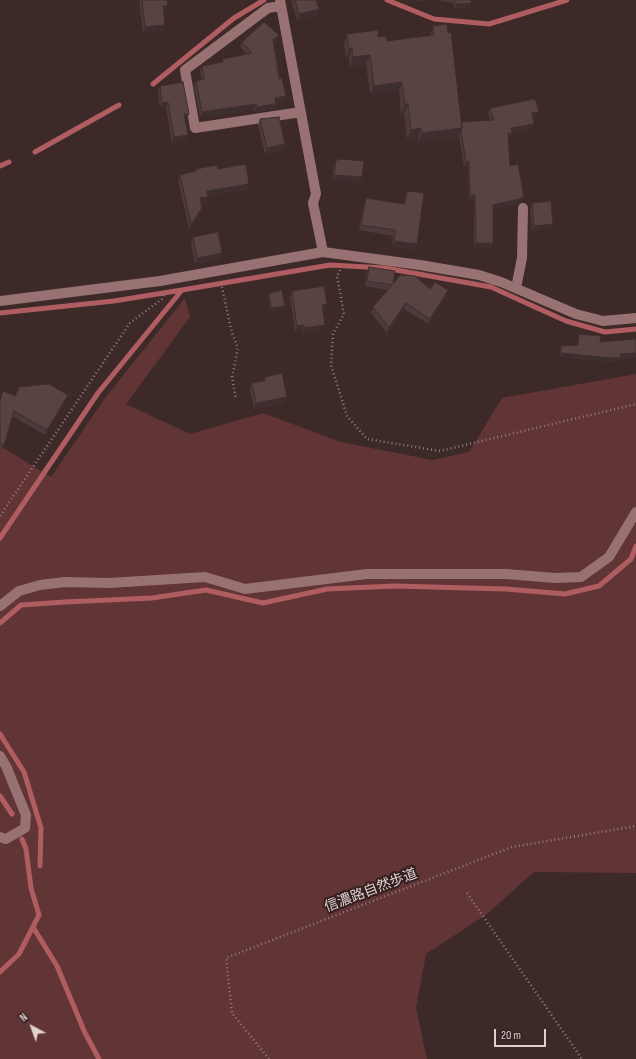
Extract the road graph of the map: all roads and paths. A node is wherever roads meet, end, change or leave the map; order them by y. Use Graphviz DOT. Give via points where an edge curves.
graph roads {
  1 [pos="281,3"];
  2 [pos="301,112"];
  3 [pos="523,208"];
  4 [pos="323,252"];
  5 [pos="340,270"];
  6 [pos="516,288"];
  7 [pos="223,291"];
  8 [pos="162,299"];
  9 [pos="0,301"];
  10 [pos="636,318"];
  11 [pos="236,399"];
  12 [pos="636,404"];
  13 [pos="636,512"];
  14 [pos="0,516"];
  15 [pos="0,606"];
  16 [pos="0,756"];
  17 [pos="636,826"];
  18 [pos="0,837"];
  19 [pos="467,893"];
  20 [pos="269,1059"];
  21 [pos="582,1059"];
  1 -- 2 [label="street"];
  1 -- 2 [label="street" via="268,8 185,70 195,128"];
  2 -- 4 [label="street" via="316,194 313,203"];
  3 -- 6 [label="street" via="522,258"];
  4 -- 6 [label="street" via="478,275"];
  4 -- 9 [label="street" via="165,281"];
  5 -- 12 [label="path" via="337,276 344,314 333,334 331,365 347,416 367,439 440,451"];
  6 -- 10 [label="street" via="576,314 603,321"];
  7 -- 11 [label="path" via="238,348 232,377"];
  8 -- 14 [label="path" via="130,323"];
  13 -- 15 [label="street" via="609,557 581,577 367,574 245,589 205,577 109,583 64,582 19,590"];
  16 -- 18 [label="street" via="26,815 25,828 6,839"];
  17 -- 20 [label="path, 信濃路自然歩道" via="512,847 226,958 232,1013"];
  19 -- 21 [label="path"];
}
